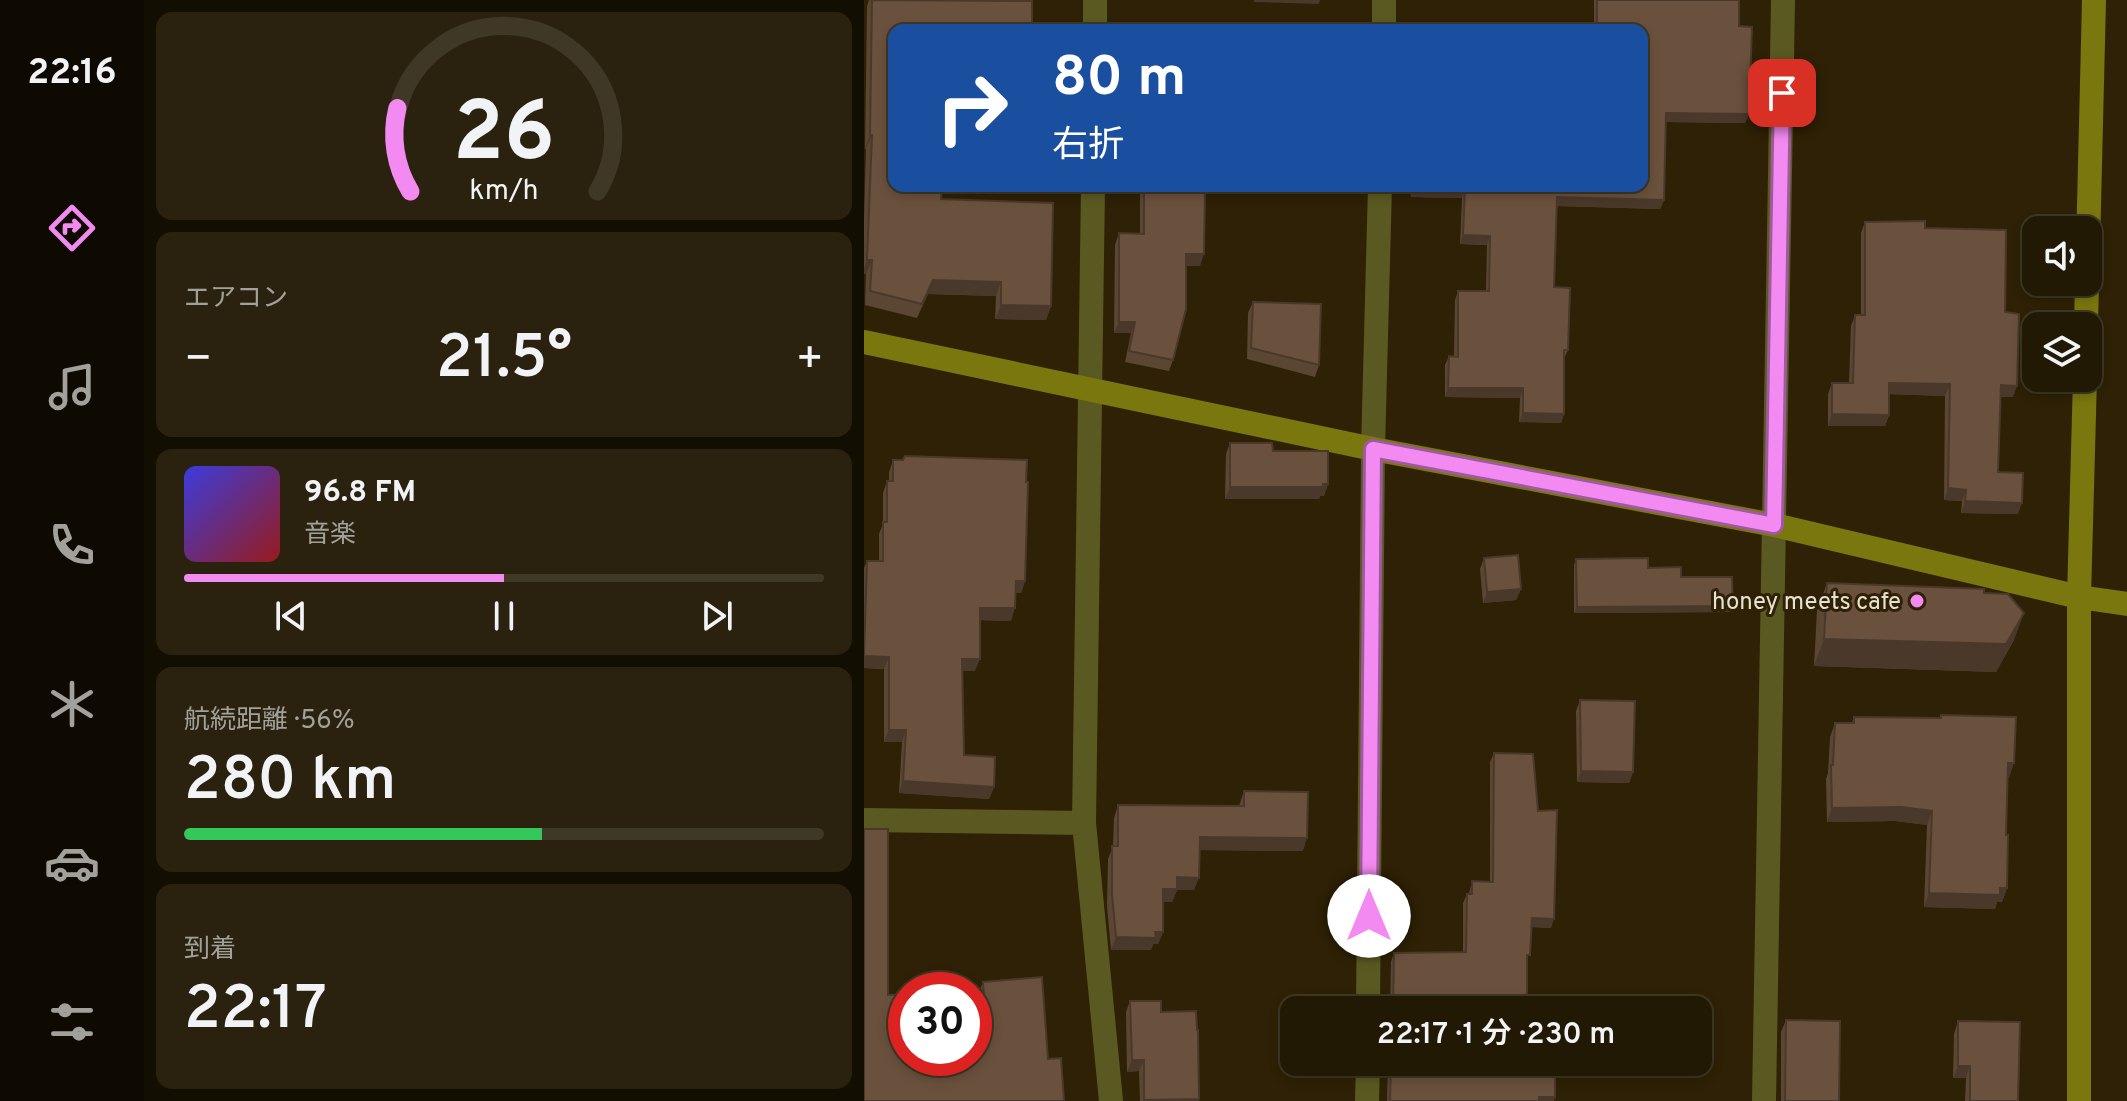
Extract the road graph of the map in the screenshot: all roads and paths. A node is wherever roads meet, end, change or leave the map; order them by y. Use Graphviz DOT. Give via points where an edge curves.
graph roads {
  1 [pos="1095,0"];
  2 [pos="1384,0"];
  3 [pos="1783,0"];
  4 [pos="2094,0"];
  5 [pos="1095,24"];
  6 [pos="1384,24"];
  7 [pos="1093,192"];
  8 [pos="1380,192"];
  9 [pos="2089,216"];
  10 [pos="864,342"];
  11 [pos="1090,390"];
  12 [pos="2085,392"];
  13 [pos="1373,449"];
  14 [pos="1774,525"];
  15 [pos="2079,597"];
  16 [pos="2127,604"];
  17 [pos="864,820"];
  18 [pos="1084,823"];
  19 [pos="1368,996"];
  20 [pos="1368,1076"];
  21 [pos="1111,1101"];
  22 [pos="1367,1101"];
  23 [pos="1764,1101"];
  24 [pos="2079,1101"];
  1 -- 5 [label="street"];
  2 -- 6 [label="street"];
  3 -- 14 [label="street"];
  4 -- 9 [label="street"];
  7 -- 11 [label="street"];
  8 -- 13 [label="street"];
  10 -- 11 [label="street"];
  11 -- 13 [label="street"];
  11 -- 18 [label="street"];
  12 -- 15 [label="street"];
  13 -- 14 [label="street"];
  13 -- 19 [label="street"];
  14 -- 15 [label="street"];
  14 -- 23 [label="street"];
  15 -- 16 [label="street"];
  15 -- 24 [label="street"];
  17 -- 18 [label="street"];
  18 -- 21 [label="street"];
  20 -- 22 [label="street"];
}
